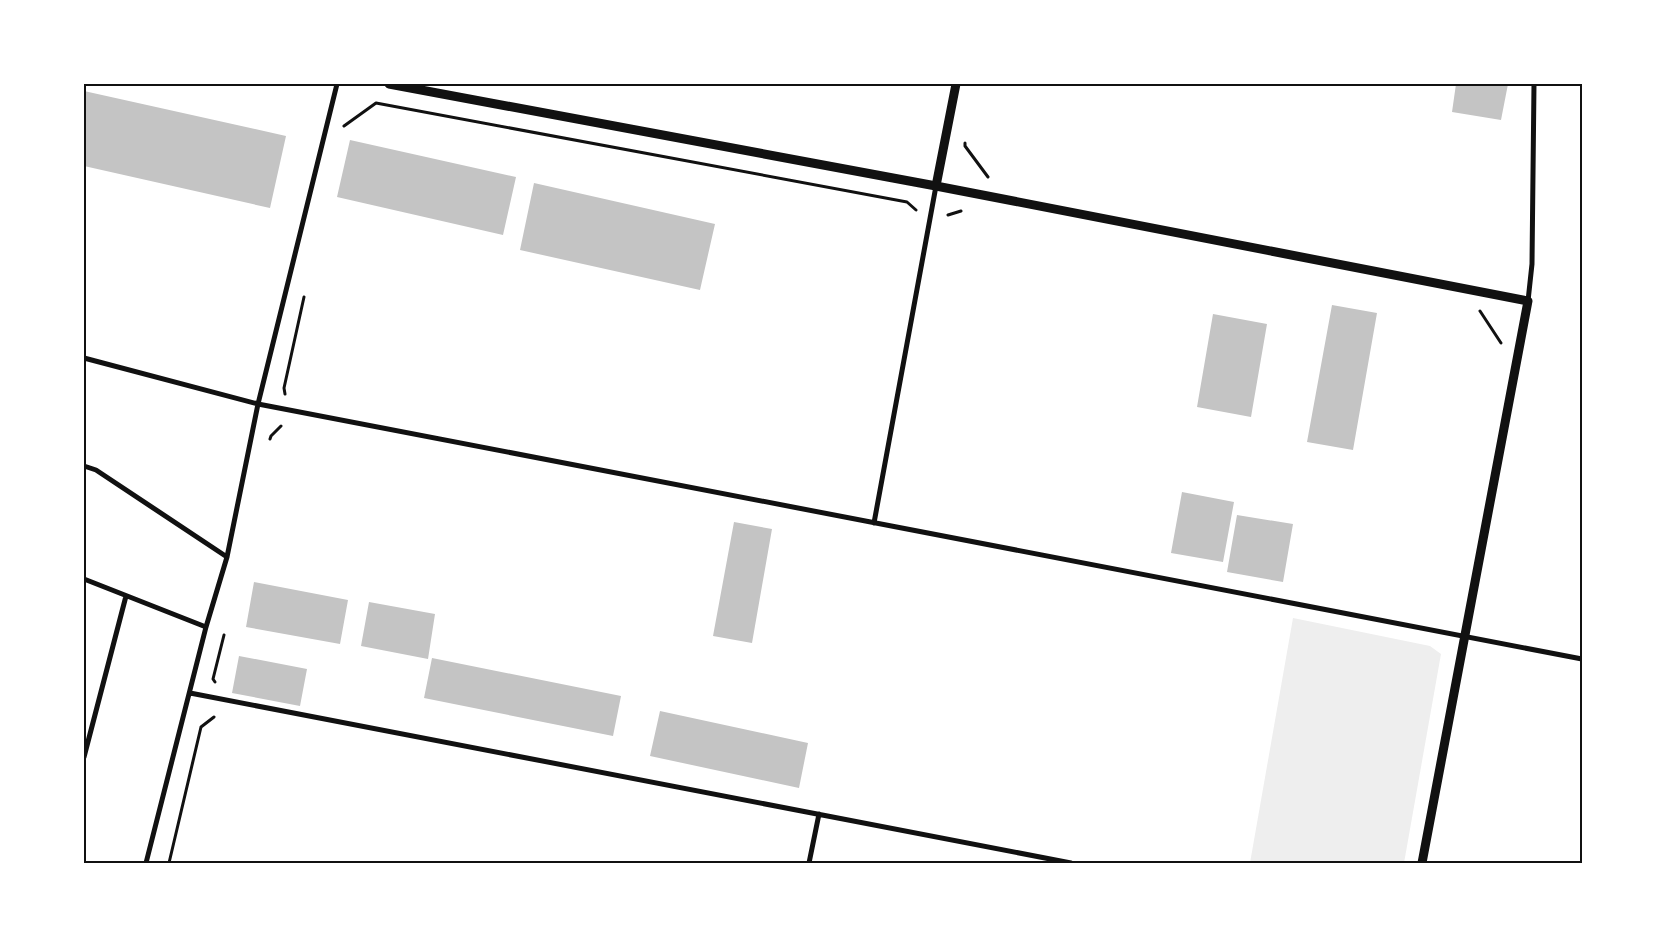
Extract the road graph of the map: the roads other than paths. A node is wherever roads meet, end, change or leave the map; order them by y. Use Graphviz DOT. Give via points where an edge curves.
graph roads {
  1 [pos="337,84"];
  2 [pos="389,84"];
  3 [pos="956,84"];
  4 [pos="1534,84"];
  5 [pos="936,186"];
  6 [pos="1528,301"];
  7 [pos="84,358"];
  8 [pos="258,404"];
  9 [pos="84,466"];
  10 [pos="874,523"];
  11 [pos="227,558"];
  12 [pos="84,579"];
  13 [pos="126,596"];
  14 [pos="206,627"];
  15 [pos="1463,636"];
  16 [pos="1582,659"];
  17 [pos="190,693"];
  18 [pos="84,757"];
  19 [pos="819,814"];
  20 [pos="146,863"];
  21 [pos="809,863"];
  22 [pos="1070,863"];
  23 [pos="1422,863"];
  1 -- 8 [label="street"];
  2 -- 5 [label="street"];
  3 -- 5 [label="street"];
  4 -- 6 [label="street" via="1532,264"];
  5 -- 6 [label="street"];
  5 -- 10 [label="street"];
  6 -- 15 [label="street"];
  7 -- 8 [label="street"];
  8 -- 10 [label="street"];
  8 -- 11 [label="street"];
  9 -- 11 [label="street" via="96,470"];
  10 -- 15 [label="street"];
  11 -- 14 [label="street"];
  12 -- 13 [label="street"];
  13 -- 14 [label="street"];
  13 -- 18 [label="street"];
  14 -- 17 [label="street"];
  15 -- 16 [label="street"];
  15 -- 23 [label="street"];
  17 -- 19 [label="street"];
  17 -- 20 [label="street"];
  19 -- 21 [label="street"];
  19 -- 22 [label="street"];
}
